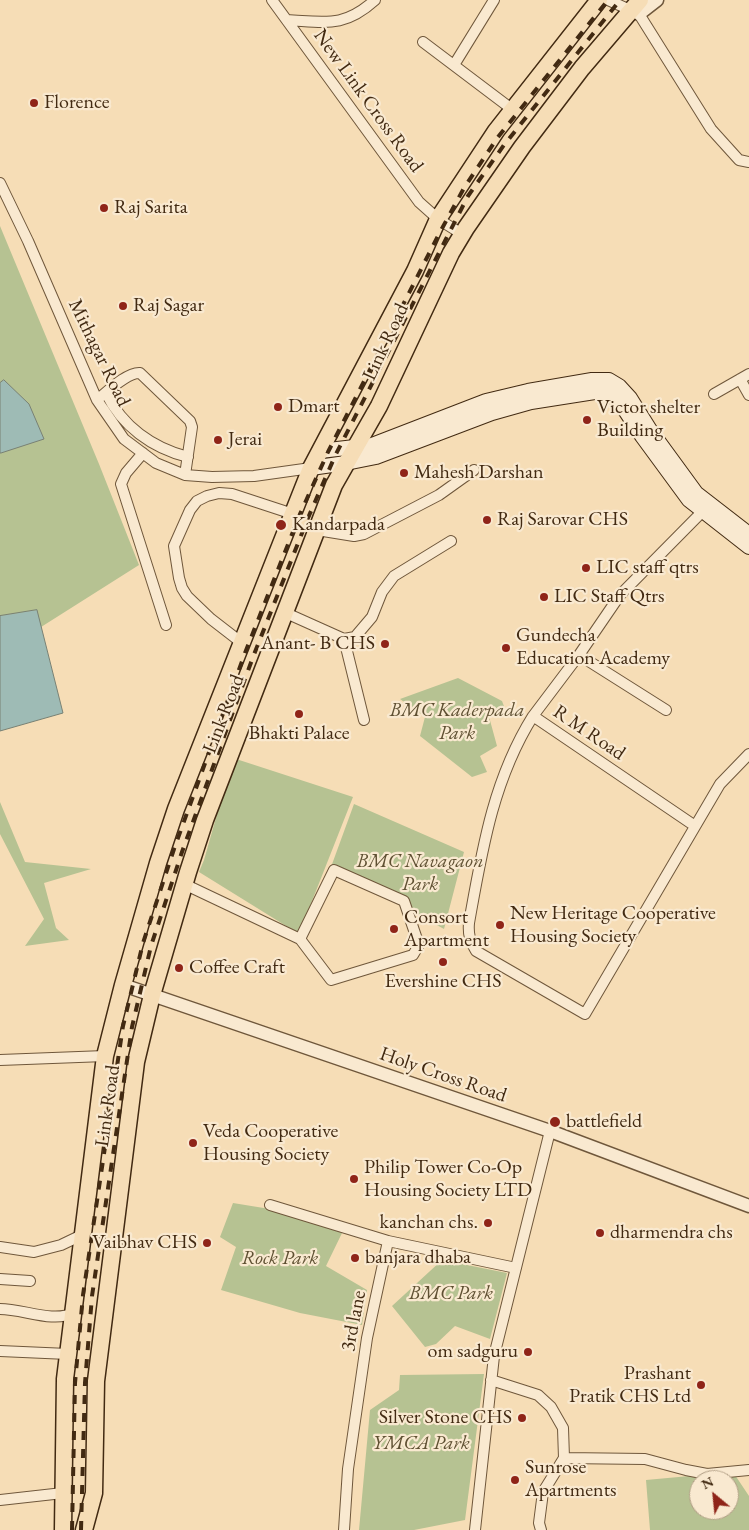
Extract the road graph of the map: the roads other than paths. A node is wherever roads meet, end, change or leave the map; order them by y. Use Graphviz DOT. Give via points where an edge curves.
graph roads {
  1 [pos="272,0"];
  2 [pos="375,0"];
  3 [pos="494,0"];
  4 [pos="599,0"];
  5 [pos="608,0"];
  6 [pos="657,0"];
  7 [pos="636,8"];
  8 [pos="288,20"];
  9 [pos="422,42"];
  10 [pos="454,66"];
  11 [pos="513,110"];
  12 [pos="749,162"];
  13 [pos="0,183"];
  14 [pos="438,219"];
  15 [pos="462,234"];
  16 [pos="745,376"];
  17 [pos="106,393"];
  18 [pos="714,394"];
  19 [pos="749,395"];
  20 [pos="97,400"];
  21 [pos="356,447"];
  22 [pos="320,451"];
  23 [pos="143,453"];
  24 [pos="188,456"];
  25 [pos="346,464"];
  26 [pos="311,468"];
  27 [pos="474,470"];
  28 [pos="185,475"];
  29 [pos="703,511"];
  30 [pos="293,514"];
  31 [pos="318,530"];
  32 [pos="749,534"];
  33 [pos="451,541"];
  34 [pos="749,547"];
  35 [pos="286,613"];
  36 [pos="166,625"];
  37 [pos="344,639"];
  38 [pos="242,643"];
  39 [pos="579,655"];
  40 [pos="666,710"];
  41 [pos="533,716"];
  42 [pos="364,720"];
  43 [pos="749,754"];
  44 [pos="695,826"];
  45 [pos="184,884"];
  46 [pos="300,939"];
  47 [pos="123,985"];
  48 [pos="152,995"];
  49 [pos="105,1056"];
  50 [pos="0,1060"];
  51 [pos="550,1131"];
  52 [pos="270,1205"];
  53 [pos="749,1206"];
  54 [pos="84,1234"];
  55 [pos="388,1241"];
  56 [pos="0,1247"];
  57 [pos="516,1268"];
  58 [pos="0,1279"];
  59 [pos="30,1281"];
  60 [pos="0,1309"];
  61 [pos="74,1313"];
  62 [pos="0,1351"];
  63 [pos="68,1354"];
  64 [pos="491,1380"];
  65 [pos="564,1458"];
  66 [pos="749,1470"];
  67 [pos="63,1493"];
  68 [pos="0,1500"];
  69 [pos="63,1530"];
  70 [pos="84,1530"];
  71 [pos="344,1530"];
  72 [pos="475,1530"];
  73 [pos="542,1530"];
  1 -- 8 [label="street, New Link Cross Road"];
  2 -- 8 [label="street" via="356,16 335,22"];
  3 -- 10 [label="street"];
  4 -- 11 [label="main road, Link Road"];
  5 -- 7 [label="street"];
  6 -- 7 [label="street"];
  7 -- 12 [label="street" via="711,129 739,160"];
  7 -- 15 [label="main road, Link Road" via="582,68"];
  8 -- 14 [label="street, New Link Cross Road" via="419,202"];
  9 -- 10 [label="street"];
  10 -- 11 [label="street"];
  11 -- 14 [label="main road, Link Road"];
  13 -- 20 [label="street, Mithagar Road"];
  14 -- 15 [label="street, New Link Cross Road"];
  14 -- 22 [label="main road, Link Road" via="415,271"];
  15 -- 21 [label="main road, Link Road"];
  16 -- 18 [label="street"];
  16 -- 19 [label="street"];
  17 -- 20 [label="street"];
  17 -- 24 [label="street" via="113,408 131,427 155,444"];
  17 -- 24 [label="street" via="127,376 140,373 190,421"];
  20 -- 23 [label="street, Mithagar Road" via="124,440"];
  21 -- 22 [label="main road"];
  21 -- 25 [label="main road, Link Road"];
  21 -- 32 [label="main road" via="372,445 486,401 592,380 609,380 630,398 696,493"];
  22 -- 26 [label="main road, Link Road"];
  23 -- 28 [label="street, Mithagar Road" via="156,463"];
  23 -- 36 [label="street" via="121,484"];
  24 -- 28 [label="street"];
  25 -- 26 [label="main road"];
  25 -- 29 [label="main road" via="376,457 492,413 531,402 601,391 621,404 689,500"];
  25 -- 31 [label="main road, Link Road" via="334,485"];
  26 -- 28 [label="street, Mithagar Road" via="254,476 212,478"];
  26 -- 30 [label="main road, Link Road"];
  27 -- 31 [label="street" via="438,495 364,534 354,536"];
  29 -- 34 [label="main road"];
  29 -- 39 [label="street" via="620,595"];
  30 -- 38 [label="main road, Link Road"];
  30 -- 38 [label="street" via="232,494 219,493 197,501 174,546 179,578 187,596"];
  31 -- 35 [label="main road, Link Road"];
  33 -- 37 [label="street" via="394,576 382,592 372,617 355,637"];
  35 -- 37 [label="street"];
  35 -- 45 [label="main road, Link Road" via="205,820"];
  37 -- 42 [label="street"];
  38 -- 47 [label="main road, Link Road" via="176,809"];
  39 -- 40 [label="street"];
  39 -- 41 [label="street"];
  41 -- 44 [label="street, R M Road"];
  41 -- 44 [label="street, R M Road" via="522,734 495,799 484,839 468,935 476,951 585,1014"];
  43 -- 44 [label="street, R M Road" via="720,784"];
  45 -- 46 [label="street"];
  45 -- 48 [label="main road, Link Road"];
  46 -- 46 [label="street" via="330,980 413,955 419,945 404,901 334,870"];
  47 -- 48 [label="street, Holy Cross Road"];
  47 -- 49 [label="main road, Link Road"];
  48 -- 51 [label="street, Holy Cross Road"];
  48 -- 70 [label="main road, Link Road" via="136,1062 120,1182 96,1381 94,1493"];
  49 -- 50 [label="street"];
  49 -- 54 [label="main road, Link Road"];
  51 -- 53 [label="street, Holy Cross Road"];
  51 -- 57 [label="street"];
  52 -- 55 [label="street"];
  54 -- 56 [label="street" via="48,1250 34,1252"];
  54 -- 61 [label="main road, Link Road"];
  55 -- 57 [label="street"];
  55 -- 71 [label="street, 3rd lane" via="367,1338 348,1469"];
  57 -- 64 [label="street"];
  58 -- 59 [label="street"];
  60 -- 61 [label="street" via="58,1318"];
  61 -- 63 [label="main road, Link Road"];
  62 -- 63 [label="street"];
  63 -- 67 [label="main road, Link Road"];
  64 -- 65 [label="street" via="538,1395 551,1407 563,1428"];
  64 -- 72 [label="street"];
  65 -- 66 [label="street" via="645,1459 707,1474"];
  65 -- 73 [label="street" via="543,1492 539,1523"];
  67 -- 68 [label="street"];
  67 -- 69 [label="main road, Link Road"];
}
